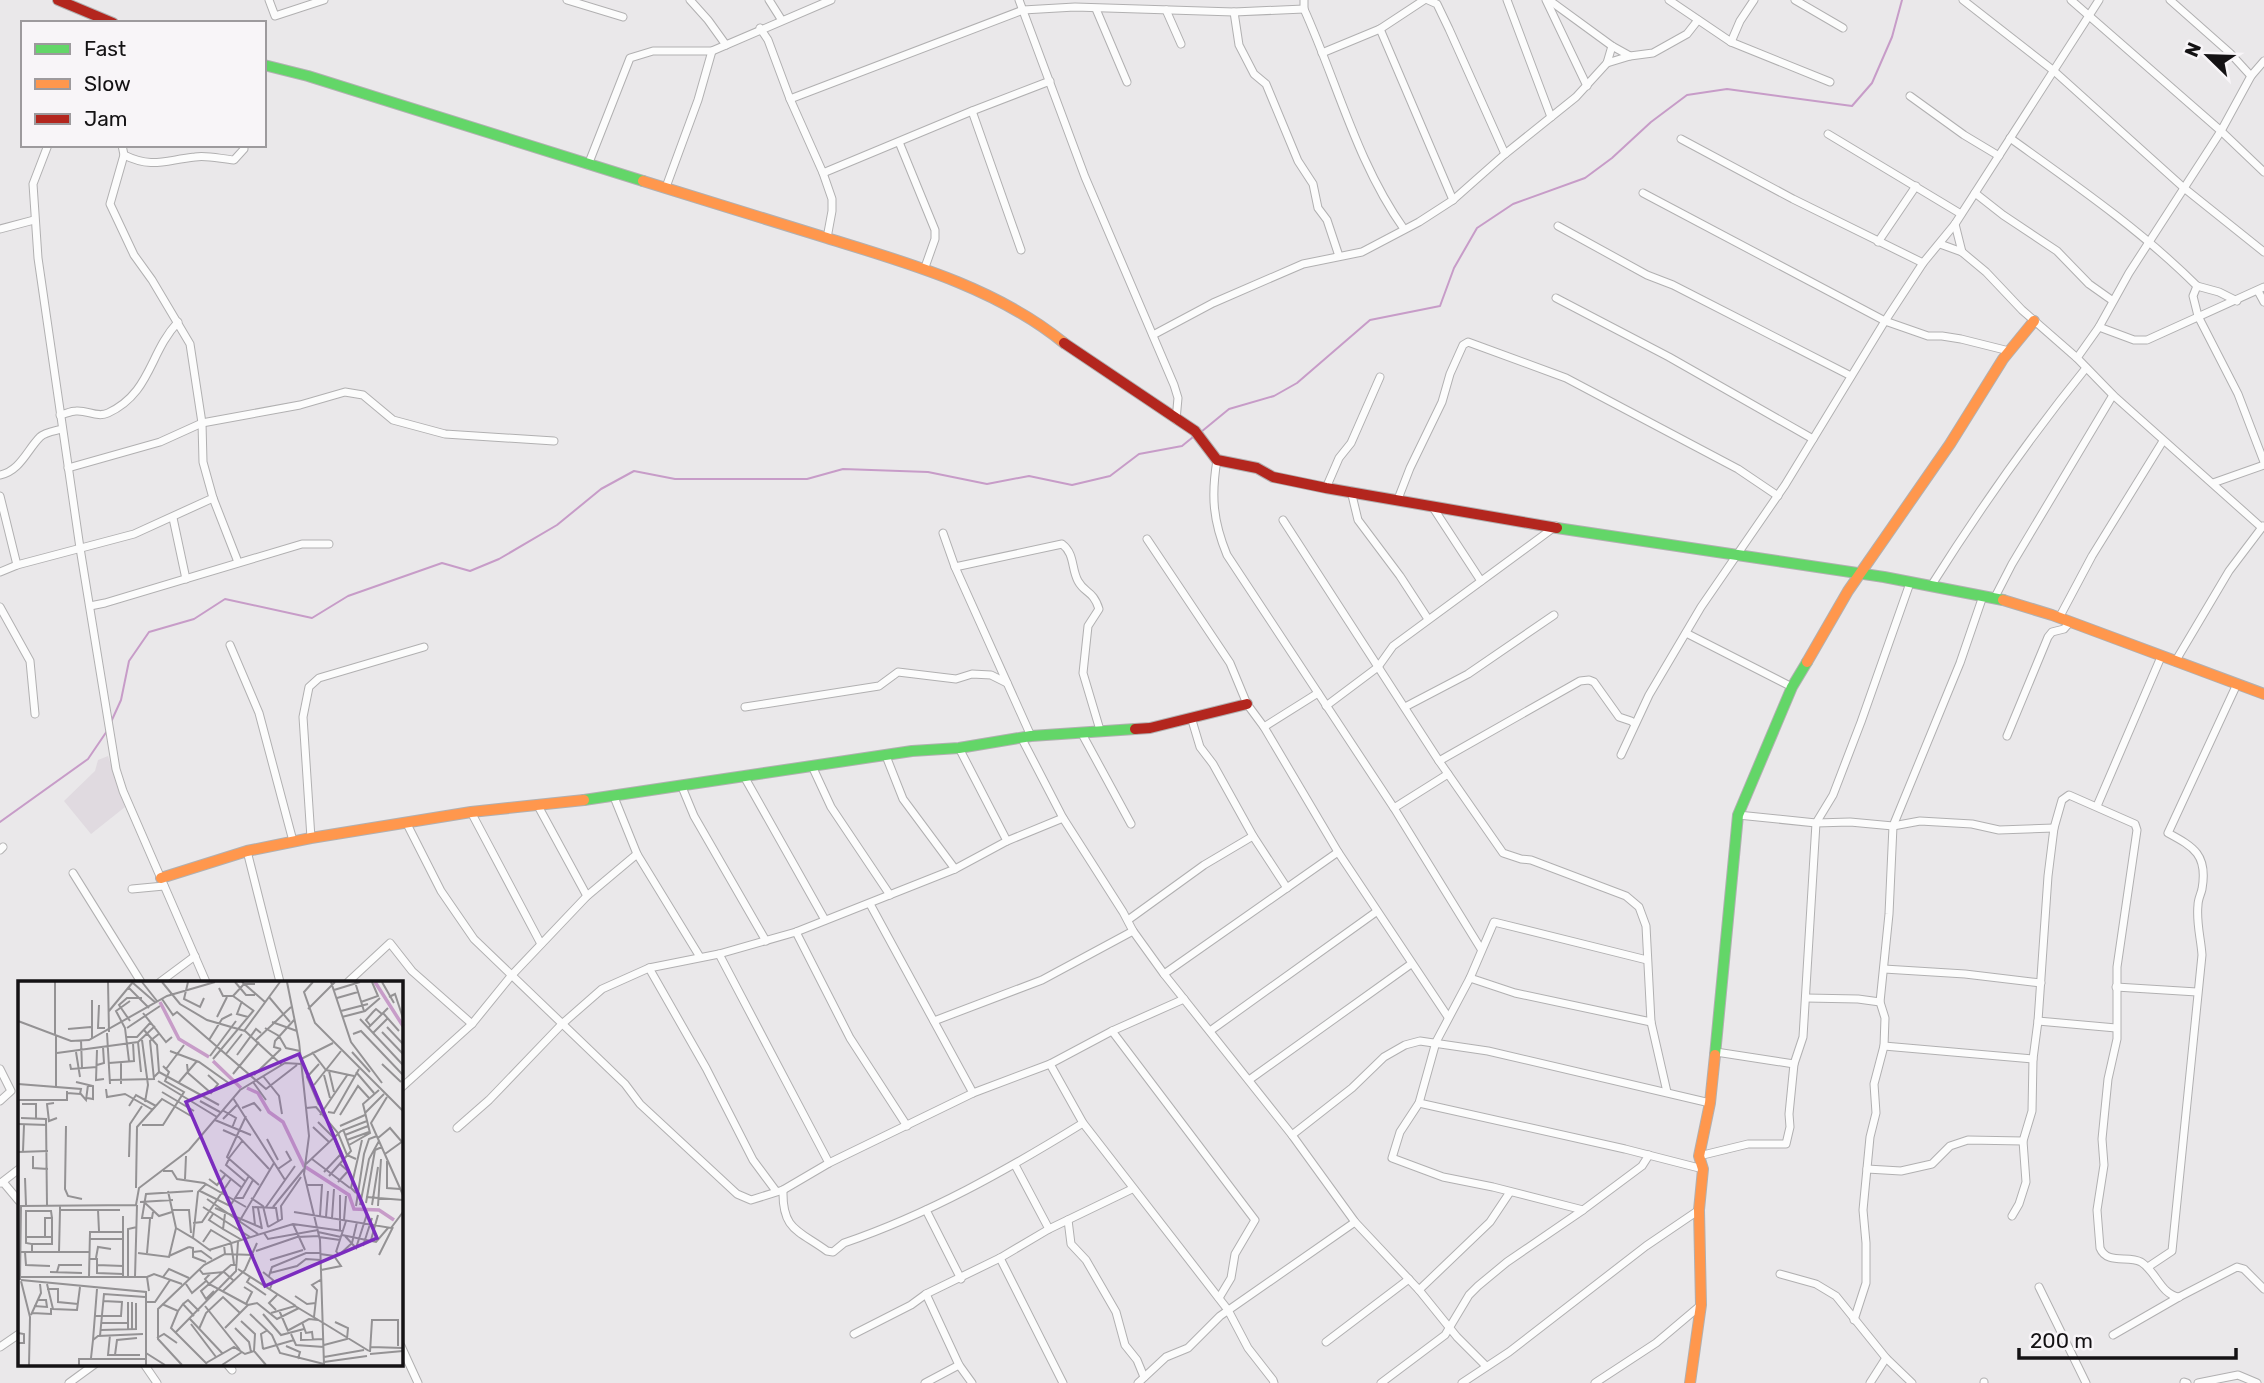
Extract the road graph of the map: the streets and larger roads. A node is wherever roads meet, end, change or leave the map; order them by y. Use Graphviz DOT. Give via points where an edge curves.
graph roads {
  1 [pos="58,0"];
  2 [pos="269,0"];
  3 [pos="324,0"];
  4 [pos="567,0"];
  5 [pos="690,0"];
  6 [pos="769,0"];
  7 [pos="831,0"];
  8 [pos="1019,0"];
  9 [pos="1426,0"];
  10 [pos="1507,0"];
  11 [pos="1547,0"];
  12 [pos="1669,0"];
  13 [pos="1754,0"];
  14 [pos="1795,0"];
  15 [pos="1963,0"];
  16 [pos="2071,0"];
  17 [pos="2099,0"];
  18 [pos="2170,0"];
  19 [pos="1304,4"];
  20 [pos="1096,9"];
  21 [pos="1023,10"];
  22 [pos="1166,10"];
  23 [pos="1234,12"];
  24 [pos="2091,16"];
  25 [pos="623,18"];
  26 [pos="781,19"];
  27 [pos="1698,20"];
  28 [pos="107,21"];
  29 [pos="760,28"];
  30 [pos="1843,28"];
  31 [pos="1380,29"];
  32 [pos="1731,42"];
  33 [pos="1181,44"];
  34 [pos="726,45"];
  35 [pos="1612,46"];
  36 [pos="712,51"];
  37 [pos="1322,53"];
  38 [pos="1630,56"];
  39 [pos="2264,61"];
  40 [pos="1607,63"];
  41 [pos="266,66"];
  42 [pos="2054,71"];
  43 [pos="2251,76"];
  44 [pos="1050,81"];
  45 [pos="1127,82"];
  46 [pos="1830,82"];
  47 [pos="1587,86"];
  48 [pos="1910,96"];
  49 [pos="790,99"];
  50 [pos="972,111"];
  51 [pos="1550,117"];
  52 [pos="2221,131"];
  53 [pos="1828,134"];
  54 [pos="2010,138"];
  55 [pos="1681,139"];
  56 [pos="899,142"];
  57 [pos="47,147"];
  58 [pos="122,147"];
  59 [pos="244,147"];
  60 [pos="1505,154"];
  61 [pos="124,155"];
  62 [pos="1999,156"];
  63 [pos="588,165"];
  64 [pos="2264,172"];
  65 [pos="823,173"];
  66 [pos="1916,186"];
  67 [pos="666,187"];
  68 [pos="2184,188"];
  69 [pos="1975,192"];
  70 [pos="1643,193"];
  71 [pos="1453,200"];
  72 [pos="1961,214"];
  73 [pos="34,220"];
  74 [pos="1955,224"];
  75 [pos="1558,226"];
  76 [pos="0,229"];
  77 [pos="1404,229"];
  78 [pos="827,238"];
  79 [pos="1878,242"];
  80 [pos="2148,243"];
  81 [pos="1940,244"];
  82 [pos="1021,250"];
  83 [pos="2264,251"];
  84 [pos="1962,252"];
  85 [pos="1339,256"];
  86 [pos="1923,263"];
  87 [pos="924,270"];
  88 [pos="2197,286"];
  89 [pos="2261,289"];
  90 [pos="1556,298"];
  91 [pos="2113,301"];
  92 [pos="2237,301"];
  93 [pos="2264,302"];
  94 [pos="2198,316"];
  95 [pos="1885,321"];
  96 [pos="2034,321"];
  97 [pos="177,322"];
  98 [pos="2099,327"];
  99 [pos="1153,335"];
  100 [pos="2009,351"];
  101 [pos="2077,358"];
  102 [pos="2086,368"];
  103 [pos="1850,376"];
  104 [pos="1380,377"];
  105 [pos="2113,395"];
  106 [pos="60,415"];
  107 [pos="1176,420"];
  108 [pos="202,423"];
  109 [pos="62,429"];
  110 [pos="1812,439"];
  111 [pos="554,440"];
  112 [pos="2163,440"];
  113 [pos="1217,460"];
  114 [pos="2264,463"];
  115 [pos="68,468"];
  116 [pos="0,475"];
  117 [pos="2213,483"];
  118 [pos="1326,488"];
  119 [pos="1351,491"];
  120 [pos="0,496"];
  121 [pos="1778,496"];
  122 [pos="213,498"];
  123 [pos="1398,499"];
  124 [pos="1432,505"];
  125 [pos="173,518"];
  126 [pos="1283,520"];
  127 [pos="1556,526"];
  128 [pos="2262,526"];
  129 [pos="943,533"];
  130 [pos="1147,539"];
  131 [pos="329,544"];
  132 [pos="80,548"];
  133 [pos="1735,555"];
  134 [pos="238,562"];
  135 [pos="17,565"];
  136 [pos="956,567"];
  137 [pos="0,572"];
  138 [pos="1859,574"];
  139 [pos="186,579"];
  140 [pos="1482,581"];
  141 [pos="1910,583"];
  142 [pos="1931,586"];
  143 [pos="1989,596"];
  144 [pos="90,606"];
  145 [pos="0,607"];
  146 [pos="1554,615"];
  147 [pos="1427,619"];
  148 [pos="2064,620"];
  149 [pos="1686,633"];
  150 [pos="230,645"];
  151 [pos="424,647"];
  152 [pos="2161,657"];
  153 [pos="2175,662"];
  154 [pos="1378,667"];
  155 [pos="1007,684"];
  156 [pos="2237,684"];
  157 [pos="1792,687"];
  158 [pos="1318,693"];
  159 [pos="2264,694"];
  160 [pos="1247,704"];
  161 [pos="1326,706"];
  162 [pos="745,707"];
  163 [pos="1405,707"];
  164 [pos="35,714"];
  165 [pos="1191,718"];
  166 [pos="1635,724"];
  167 [pos="1264,727"];
  168 [pos="1100,730"];
  169 [pos="1081,732"];
  170 [pos="2007,736"];
  171 [pos="1026,738"];
  172 [pos="959,748"];
  173 [pos="1621,755"];
  174 [pos="886,756"];
  175 [pos="1439,761"];
  176 [pos="811,766"];
  177 [pos="1448,774"];
  178 [pos="745,778"];
  179 [pos="682,787"];
  180 [pos="614,797"];
  181 [pos="537,804"];
  182 [pos="2097,806"];
  183 [pos="1394,807"];
  184 [pos="471,812"];
  185 [pos="1738,815"];
  186 [pos="1063,818"];
  187 [pos="1816,823"];
  188 [pos="407,824"];
  189 [pos="1131,824"];
  190 [pos="1893,826"];
  191 [pos="2054,828"];
  192 [pos="1253,836"];
  193 [pos="311,838"];
  194 [pos="293,841"];
  195 [pos="1007,841"];
  196 [pos="247,851"];
  197 [pos="1338,852"];
  198 [pos="637,854"];
  199 [pos="955,869"];
  200 [pos="73,873"];
  201 [pos="162,882"];
  202 [pos="1287,888"];
  203 [pos="132,889"];
  204 [pos="890,895"];
  205 [pos="587,896"];
  206 [pos="870,904"];
  207 [pos="1376,912"];
  208 [pos="825,920"];
  209 [pos="1128,920"];
  210 [pos="1133,931"];
  211 [pos="796,932"];
  212 [pos="766,941"];
  213 [pos="541,944"];
  214 [pos="1481,949"];
  215 [pos="719,954"];
  216 [pos="195,956"];
  217 [pos="700,957"];
  218 [pos="1647,960"];
  219 [pos="1411,964"];
  220 [pos="649,968"];
  221 [pos="1884,969"];
  222 [pos="1164,974"];
  223 [pos="511,976"];
  224 [pos="1470,978"];
  225 [pos="140,981"];
  226 [pos="161,981"];
  227 [pos="206,981"];
  228 [pos="280,981"];
  229 [pos="349,981"];
  230 [pos="2040,983"];
  231 [pos="2116,987"];
  232 [pos="2197,992"];
  233 [pos="1806,998"];
  234 [pos="1184,999"];
  235 [pos="1880,1002"];
  236 [pos="1448,1017"];
  237 [pos="934,1021"];
  238 [pos="2038,1021"];
  239 [pos="1651,1022"];
  240 [pos="472,1024"];
  241 [pos="562,1024"];
  242 [pos="2116,1028"];
  243 [pos="1112,1031"];
  244 [pos="1210,1031"];
  245 [pos="1436,1042"];
  246 [pos="1884,1046"];
  247 [pos="1716,1052"];
  248 [pos="2033,1059"];
  249 [pos="1050,1064"];
  250 [pos="1794,1064"];
  251 [pos="0,1069"];
  252 [pos="1249,1080"];
  253 [pos="18,1086"];
  254 [pos="402,1086"];
  255 [pos="11,1091"];
  256 [pos="973,1093"];
  257 [pos="1667,1093"];
  258 [pos="0,1101"];
  259 [pos="1419,1103"];
  260 [pos="1710,1103"];
  261 [pos="1083,1123"];
  262 [pos="907,1126"];
  263 [pos="457,1128"];
  264 [pos="1292,1135"];
  265 [pos="2023,1141"];
  266 [pos="1649,1155"];
  267 [pos="1699,1157"];
  268 [pos="829,1163"];
  269 [pos="1015,1164"];
  270 [pos="1703,1169"];
  271 [pos="1867,1169"];
  272 [pos="18,1170"];
  273 [pos="1,1183"];
  274 [pos="1132,1189"];
  275 [pos="779,1190"];
  276 [pos="1510,1192"];
  277 [pos="18,1200"];
  278 [pos="926,1210"];
  279 [pos="1583,1210"];
  280 [pos="1699,1210"];
  281 [pos="2012,1216"];
  282 [pos="1068,1220"];
  283 [pos="1355,1222"];
  284 [pos="1049,1229"];
  285 [pos="1000,1258"];
  286 [pos="2148,1267"];
  287 [pos="1780,1274"];
  288 [pos="961,1279"];
  289 [pos="1409,1279"];
  290 [pos="2039,1287"];
  291 [pos="2264,1289"];
  292 [pos="1419,1290"];
  293 [pos="926,1294"];
  294 [pos="2179,1297"];
  295 [pos="1219,1298"];
  296 [pos="1701,1305"];
  297 [pos="1228,1310"];
  298 [pos="1854,1320"];
  299 [pos="1450,1329"];
  300 [pos="854,1334"];
  301 [pos="18,1335"];
  302 [pos="2113,1335"];
  303 [pos="1326,1342"];
  304 [pos="0,1347"];
  305 [pos="402,1348"];
  306 [pos="1886,1358"];
  307 [pos="960,1365"];
  308 [pos="91,1366"];
  309 [pos="145,1366"];
  310 [pos="1486,1366"];
  311 [pos="1472,1376"];
  312 [pos="1144,1377"];
  313 [pos="69,1383"];
  314 [pos="157,1383"];
  315 [pos="418,1383"];
  316 [pos="925,1383"];
  317 [pos="972,1383"];
  318 [pos="1063,1383"];
  319 [pos="1138,1383"];
  320 [pos="1273,1383"];
  321 [pos="1381,1383"];
  322 [pos="1462,1383"];
  323 [pos="1480,1383"];
  324 [pos="1595,1383"];
  325 [pos="1690,1383"];
  326 [pos="1870,1383"];
  327 [pos="1912,1383"];
  328 [pos="2085,1383"];
  329 [pos="2198,1383"];
  330 [pos="2257,1383"];
  1 -- 28 [label="street"];
  2 -- 3 [label="street" via="275,16"];
  4 -- 25 [label="street"];
  5 -- 34 [label="street"];
  6 -- 26 [label="street"];
  7 -- 26 [label="street"];
  8 -- 21 [label="street"];
  9 -- 31 [label="street"];
  9 -- 60 [label="street" via="1437,4 1450,29"];
  10 -- 51 [label="street"];
  11 -- 35 [label="street"];
  11 -- 47 [label="street"];
  12 -- 27 [label="street"];
  13 -- 32 [label="street"];
  14 -- 30 [label="street"];
  15 -- 42 [label="street"];
  16 -- 24 [label="street"];
  17 -- 24 [label="street"];
  18 -- 43 [label="street"];
  19 -- 23 [label="street"];
  19 -- 37 [label="street"];
  20 -- 21 [label="street"];
  20 -- 22 [label="street"];
  20 -- 45 [label="street"];
  21 -- 44 [label="street"];
  21 -- 49 [label="street"];
  22 -- 23 [label="street"];
  22 -- 33 [label="street"];
  23 -- 85 [label="street" via="1239,45 1254,74 1266,84 1298,161 1313,184"];
  24 -- 42 [label="street"];
  24 -- 52 [label="street"];
  26 -- 29 [label="street"];
  27 -- 32 [label="street"];
  27 -- 38 [label="street" via="1687,34 1653,53"];
  29 -- 34 [label="street"];
  29 -- 49 [label="street"];
  31 -- 37 [label="street"];
  31 -- 71 [label="street"];
  32 -- 46 [label="street"];
  34 -- 36 [label="street"];
  35 -- 38 [label="street"];
  35 -- 40 [label="street"];
  36 -- 63 [label="street" via="653,51 630,58"];
  36 -- 67 [label="street"];
  37 -- 77 [label="street" via="1364,159"];
  38 -- 40 [label="street"];
  39 -- 43 [label="street"];
  40 -- 47 [label="street"];
  41 -- 63 [label="street"];
  42 -- 54 [label="street"];
  42 -- 68 [label="street"];
  43 -- 52 [label="street"];
  44 -- 50 [label="street"];
  44 -- 99 [label="street" via="1085,177"];
  47 -- 51 [label="street"];
  48 -- 62 [label="street"];
  49 -- 65 [label="street"];
  50 -- 56 [label="street"];
  50 -- 82 [label="street"];
  51 -- 60 [label="street"];
  52 -- 64 [label="street"];
  52 -- 68 [label="street"];
  53 -- 66 [label="street"];
  54 -- 62 [label="street"];
  54 -- 80 [label="street"];
  55 -- 79 [label="street"];
  56 -- 65 [label="street"];
  56 -- 87 [label="street" via="935,230"];
  57 -- 73 [label="street" via="33,184"];
  58 -- 61 [label="street"];
  59 -- 61 [label="street" via="234,160 198,156 140,163"];
  60 -- 71 [label="street"];
  61 -- 97 [label="street" via="110,204 134,256"];
  62 -- 69 [label="street"];
  63 -- 67 [label="street"];
  65 -- 78 [label="street" via="832,199"];
  66 -- 72 [label="street"];
  66 -- 79 [label="street"];
  67 -- 78 [label="street"];
  68 -- 80 [label="street"];
  68 -- 83 [label="street"];
  69 -- 72 [label="street"];
  69 -- 91 [label="street" via="2057,251"];
  70 -- 95 [label="street"];
  71 -- 77 [label="street"];
  72 -- 74 [label="street"];
  73 -- 76 [label="street"];
  73 -- 106 [label="street"];
  74 -- 81 [label="street"];
  74 -- 84 [label="street"];
  75 -- 103 [label="street"];
  77 -- 85 [label="street" via="1362,252"];
  78 -- 87 [label="street"];
  79 -- 86 [label="street"];
  80 -- 88 [label="street"];
  80 -- 91 [label="street"];
  81 -- 84 [label="street"];
  81 -- 86 [label="street"];
  84 -- 96 [label="street"];
  85 -- 99 [label="street" via="1303,264"];
  86 -- 95 [label="street"];
  87 -- 107 [label="street" via="1038,321 1075,353"];
  88 -- 92 [label="street"];
  88 -- 94 [label="street" via="2193,296"];
  89 -- 92 [label="street"];
  89 -- 93 [label="street"];
  90 -- 110 [label="street"];
  91 -- 98 [label="street"];
  92 -- 94 [label="street"];
  94 -- 98 [label="street" via="2147,341"];
  94 -- 114 [label="street" via="2238,394"];
  95 -- 100 [label="street" via="1928,337 1961,338"];
  95 -- 103 [label="street"];
  96 -- 100 [label="street"];
  96 -- 101 [label="street"];
  97 -- 106 [label="street" via="153,359 142,388 121,405 106,414 75,411"];
  97 -- 108 [label="street" via="190,344"];
  98 -- 101 [label="street"];
  99 -- 107 [label="street" via="1178,398"];
  100 -- 138 [label="street"];
  101 -- 102 [label="street"];
  102 -- 105 [label="street"];
  102 -- 142 [label="street" via="2019,454"];
  103 -- 110 [label="street"];
  104 -- 118 [label="street"];
  105 -- 112 [label="street"];
  105 -- 143 [label="street"];
  106 -- 109 [label="street"];
  107 -- 113 [label="street" via="1195,431"];
  108 -- 111 [label="street" via="345,392 363,395 393,420 445,434"];
  108 -- 115 [label="street" via="160,442"];
  108 -- 122 [label="street" via="204,462"];
  109 -- 115 [label="street"];
  109 -- 116 [label="street" via="42,435 8,474"];
  110 -- 121 [label="street"];
  112 -- 117 [label="street"];
  112 -- 148 [label="street" via="2092,556"];
  113 -- 118 [label="street"];
  113 -- 158 [label="street" via="1212,490 1219,536 1227,555"];
  114 -- 117 [label="street"];
  115 -- 132 [label="street"];
  117 -- 128 [label="street"];
  118 -- 119 [label="street"];
  119 -- 123 [label="street"];
  119 -- 147 [label="street" via="1358,520"];
  120 -- 135 [label="street"];
  121 -- 123 [label="street" via="1738,469 1566,378 1468,342"];
  121 -- 133 [label="street"];
  122 -- 125 [label="street"];
  122 -- 134 [label="street"];
  123 -- 124 [label="street"];
  124 -- 127 [label="street"];
  124 -- 140 [label="street"];
  125 -- 132 [label="street"];
  125 -- 139 [label="street"];
  126 -- 154 [label="street"];
  127 -- 133 [label="street"];
  127 -- 140 [label="street"];
  128 -- 153 [label="street" via="2229,571"];
  129 -- 136 [label="street"];
  130 -- 160 [label="street" via="1230,663"];
  131 -- 134 [label="street" via="302,544"];
  132 -- 135 [label="street"];
  132 -- 144 [label="street"];
  133 -- 138 [label="street"];
  133 -- 149 [label="street"];
  134 -- 139 [label="street"];
  135 -- 137 [label="street"];
  136 -- 155 [label="street"];
  136 -- 168 [label="street" via="1062,544 1069,550 1078,583 1095,597 1099,609 1088,626 1083,673"];
  138 -- 141 [label="street"];
  138 -- 157 [label="street"];
  139 -- 144 [label="street"];
  140 -- 147 [label="street"];
  141 -- 142 [label="street"];
  141 -- 187 [label="street" via="1833,795"];
  142 -- 143 [label="street"];
  143 -- 148 [label="street"];
  143 -- 190 [label="street"];
  144 -- 201 [label="street" via="116,769"];
  145 -- 164 [label="street" via="30,662"];
  146 -- 163 [label="street" via="1468,674"];
  147 -- 154 [label="street" via="1393,646"];
  148 -- 152 [label="street"];
  148 -- 170 [label="street" via="2064,629 2048,636"];
  149 -- 157 [label="street"];
  149 -- 166 [label="street"];
  150 -- 194 [label="street" via="259,713"];
  151 -- 193 [label="street" via="319,678 309,688 303,717"];
  152 -- 153 [label="street"];
  152 -- 182 [label="street"];
  153 -- 156 [label="street"];
  154 -- 161 [label="street"];
  154 -- 163 [label="street"];
  155 -- 162 [label="street" via="991,675 956,679 898,672 879,686"];
  155 -- 171 [label="street"];
  156 -- 159 [label="street"];
  156 -- 232 [label="street" via="2168,833 2197,850 2203,876 2198,902 2202,955"];
  157 -- 185 [label="street"];
  158 -- 161 [label="street"];
  158 -- 167 [label="street"];
  160 -- 165 [label="street"];
  160 -- 167 [label="street"];
  161 -- 183 [label="street"];
  163 -- 175 [label="street"];
  165 -- 168 [label="street" via="1150,728"];
  165 -- 192 [label="street" via="1200,747"];
  166 -- 173 [label="street"];
  166 -- 175 [label="street" via="1613,711 1594,682 1580,681"];
  167 -- 197 [label="street"];
  168 -- 169 [label="street"];
  169 -- 171 [label="street"];
  169 -- 189 [label="street"];
  171 -- 172 [label="street"];
  171 -- 186 [label="street"];
  172 -- 174 [label="street"];
  172 -- 195 [label="street"];
  174 -- 176 [label="street"];
  174 -- 199 [label="street" via="903,799"];
  175 -- 177 [label="street"];
  176 -- 178 [label="street"];
  176 -- 204 [label="street" via="831,807"];
  177 -- 183 [label="street"];
  177 -- 218 [label="street" via="1503,853 1633,901 1646,926"];
  178 -- 179 [label="street"];
  178 -- 208 [label="street"];
  179 -- 180 [label="street"];
  179 -- 212 [label="street"];
  180 -- 181 [label="street"];
  180 -- 198 [label="street"];
  181 -- 184 [label="street"];
  181 -- 205 [label="street"];
  182 -- 191 [label="street" via="2065,796"];
  182 -- 231 [label="street" via="2135,824 2137,830"];
  183 -- 214 [label="street"];
  184 -- 188 [label="street"];
  184 -- 213 [label="street"];
  185 -- 187 [label="street"];
  185 -- 247 [label="street"];
  186 -- 195 [label="street"];
  186 -- 209 [label="street"];
  187 -- 190 [label="street"];
  187 -- 233 [label="street"];
  188 -- 193 [label="street"];
  188 -- 223 [label="street" via="441,891 474,939"];
  190 -- 191 [label="street" via="1920,821 2000,830"];
  190 -- 221 [label="street"];
  191 -- 230 [label="street"];
  192 -- 202 [label="street"];
  192 -- 209 [label="street"];
  193 -- 194 [label="street"];
  194 -- 196 [label="street"];
  195 -- 199 [label="street"];
  196 -- 201 [label="street"];
  196 -- 228 [label="street"];
  197 -- 202 [label="street"];
  197 -- 207 [label="street"];
  198 -- 205 [label="street"];
  198 -- 217 [label="street"];
  199 -- 204 [label="street"];
  200 -- 225 [label="street"];
  201 -- 203 [label="street"];
  201 -- 216 [label="street"];
  202 -- 222 [label="street"];
  204 -- 206 [label="street"];
  205 -- 213 [label="street"];
  206 -- 208 [label="street"];
  206 -- 237 [label="street"];
  207 -- 219 [label="street"];
  207 -- 244 [label="street"];
  208 -- 211 [label="street"];
  209 -- 210 [label="street"];
  210 -- 222 [label="street"];
  210 -- 237 [label="street" via="1041,979"];
  211 -- 212 [label="street"];
  211 -- 262 [label="street" via="850,1038"];
  212 -- 215 [label="street"];
  213 -- 223 [label="street"];
  214 -- 218 [label="street" via="1494,922"];
  214 -- 224 [label="street"];
  215 -- 217 [label="street"];
  215 -- 268 [label="street"];
  216 -- 226 [label="street"];
  216 -- 227 [label="street"];
  217 -- 220 [label="street"];
  218 -- 239 [label="street"];
  219 -- 236 [label="street"];
  219 -- 252 [label="street"];
  220 -- 241 [label="street" via="602,989"];
  220 -- 275 [label="street" via="753,1160"];
  221 -- 230 [label="street"];
  221 -- 235 [label="street"];
  222 -- 234 [label="street"];
  223 -- 240 [label="street"];
  223 -- 241 [label="street"];
  224 -- 236 [label="street"];
  224 -- 239 [label="street" via="1515,993"];
  229 -- 240 [label="street" via="390,943 412,971"];
  230 -- 238 [label="street"];
  231 -- 232 [label="street"];
  231 -- 242 [label="street"];
  232 -- 286 [label="street" via="2172,1251"];
  233 -- 235 [label="street"];
  233 -- 250 [label="street" via="1803,1037"];
  234 -- 243 [label="street"];
  234 -- 244 [label="street"];
  235 -- 246 [label="street" via="1885,1018"];
  236 -- 245 [label="street"];
  237 -- 256 [label="street"];
  238 -- 242 [label="street"];
  238 -- 248 [label="street"];
  239 -- 257 [label="street"];
  240 -- 254 [label="street"];
  241 -- 263 [label="street"];
  241 -- 275 [label="street" via="737,1194 751,1200"];
  242 -- 286 [label="street" via="2102,1139 2104,1165 2097,1216 2100,1248 2110,1258 2135,1259"];
  243 -- 249 [label="street"];
  243 -- 295 [label="street" via="1255,1220"];
  244 -- 252 [label="street"];
  245 -- 257 [label="street"];
  245 -- 259 [label="street"];
  245 -- 264 [label="street" via="1405,1045 1384,1057"];
  246 -- 248 [label="street"];
  246 -- 271 [label="street" via="1874,1084 1876,1113"];
  247 -- 250 [label="street"];
  247 -- 260 [label="street"];
  248 -- 265 [label="street" via="2032,1111"];
  249 -- 256 [label="street"];
  249 -- 261 [label="street"];
  250 -- 267 [label="street" via="1786,1144 1748,1144"];
  251 -- 255 [label="street"];
  252 -- 264 [label="street"];
  253 -- 255 [label="street"];
  255 -- 258 [label="street"];
  256 -- 262 [label="street"];
  257 -- 260 [label="street"];
  259 -- 266 [label="street"];
  259 -- 276 [label="street" via="1400,1132 1392,1157 1443,1177"];
  260 -- 267 [label="street"];
  261 -- 269 [label="street"];
  261 -- 274 [label="street"];
  262 -- 268 [label="street"];
  264 -- 283 [label="street"];
  265 -- 271 [label="street" via="1968,1140 1950,1146 1933,1164 1901,1171"];
  265 -- 281 [label="street" via="2025,1182"];
  266 -- 270 [label="street"];
  266 -- 279 [label="street" via="1642,1166"];
  267 -- 270 [label="street"];
  268 -- 275 [label="street"];
  269 -- 278 [label="street"];
  269 -- 284 [label="street"];
  270 -- 280 [label="street"];
  271 -- 298 [label="street" via="1863,1210 1866,1283"];
  272 -- 273 [label="street"];
  273 -- 277 [label="street"];
  274 -- 282 [label="street"];
  274 -- 295 [label="street"];
  275 -- 278 [label="street" via="785,1218 792,1227 833,1252 844,1242"];
  276 -- 279 [label="street"];
  276 -- 292 [label="street" via="1490,1222"];
  278 -- 288 [label="street"];
  279 -- 299 [label="street" via="1478,1286"];
  280 -- 296 [label="street"];
  280 -- 310 [label="street"];
  282 -- 284 [label="street"];
  282 -- 312 [label="street" via="1070,1244 1086,1260 1116,1312 1125,1345"];
  283 -- 289 [label="street"];
  283 -- 297 [label="street"];
  284 -- 285 [label="street"];
  285 -- 288 [label="street"];
  285 -- 318 [label="street"];
  286 -- 294 [label="street" via="2170,1294"];
  287 -- 298 [label="street" via="1824,1288"];
  288 -- 293 [label="street"];
  289 -- 292 [label="street"];
  289 -- 303 [label="street"];
  290 -- 328 [label="street"];
  291 -- 294 [label="street" via="2240,1266"];
  292 -- 299 [label="street"];
  293 -- 300 [label="street"];
  293 -- 307 [label="street"];
  294 -- 302 [label="street"];
  295 -- 297 [label="street"];
  296 -- 324 [label="street" via="1656,1343"];
  296 -- 325 [label="street"];
  297 -- 312 [label="street" via="1188,1348 1166,1357"];
  297 -- 320 [label="street"];
  298 -- 306 [label="street"];
  299 -- 310 [label="street"];
  299 -- 321 [label="street"];
  301 -- 304 [label="street"];
  305 -- 315 [label="street"];
  306 -- 326 [label="street"];
  306 -- 327 [label="street"];
  307 -- 316 [label="street"];
  307 -- 317 [label="street"];
  308 -- 313 [label="street"];
  309 -- 314 [label="street"];
  310 -- 311 [label="street"];
  311 -- 322 [label="street"];
  311 -- 323 [label="street"];
  312 -- 319 [label="street"];
  329 -- 330 [label="street" via="2238,1375"];
}
